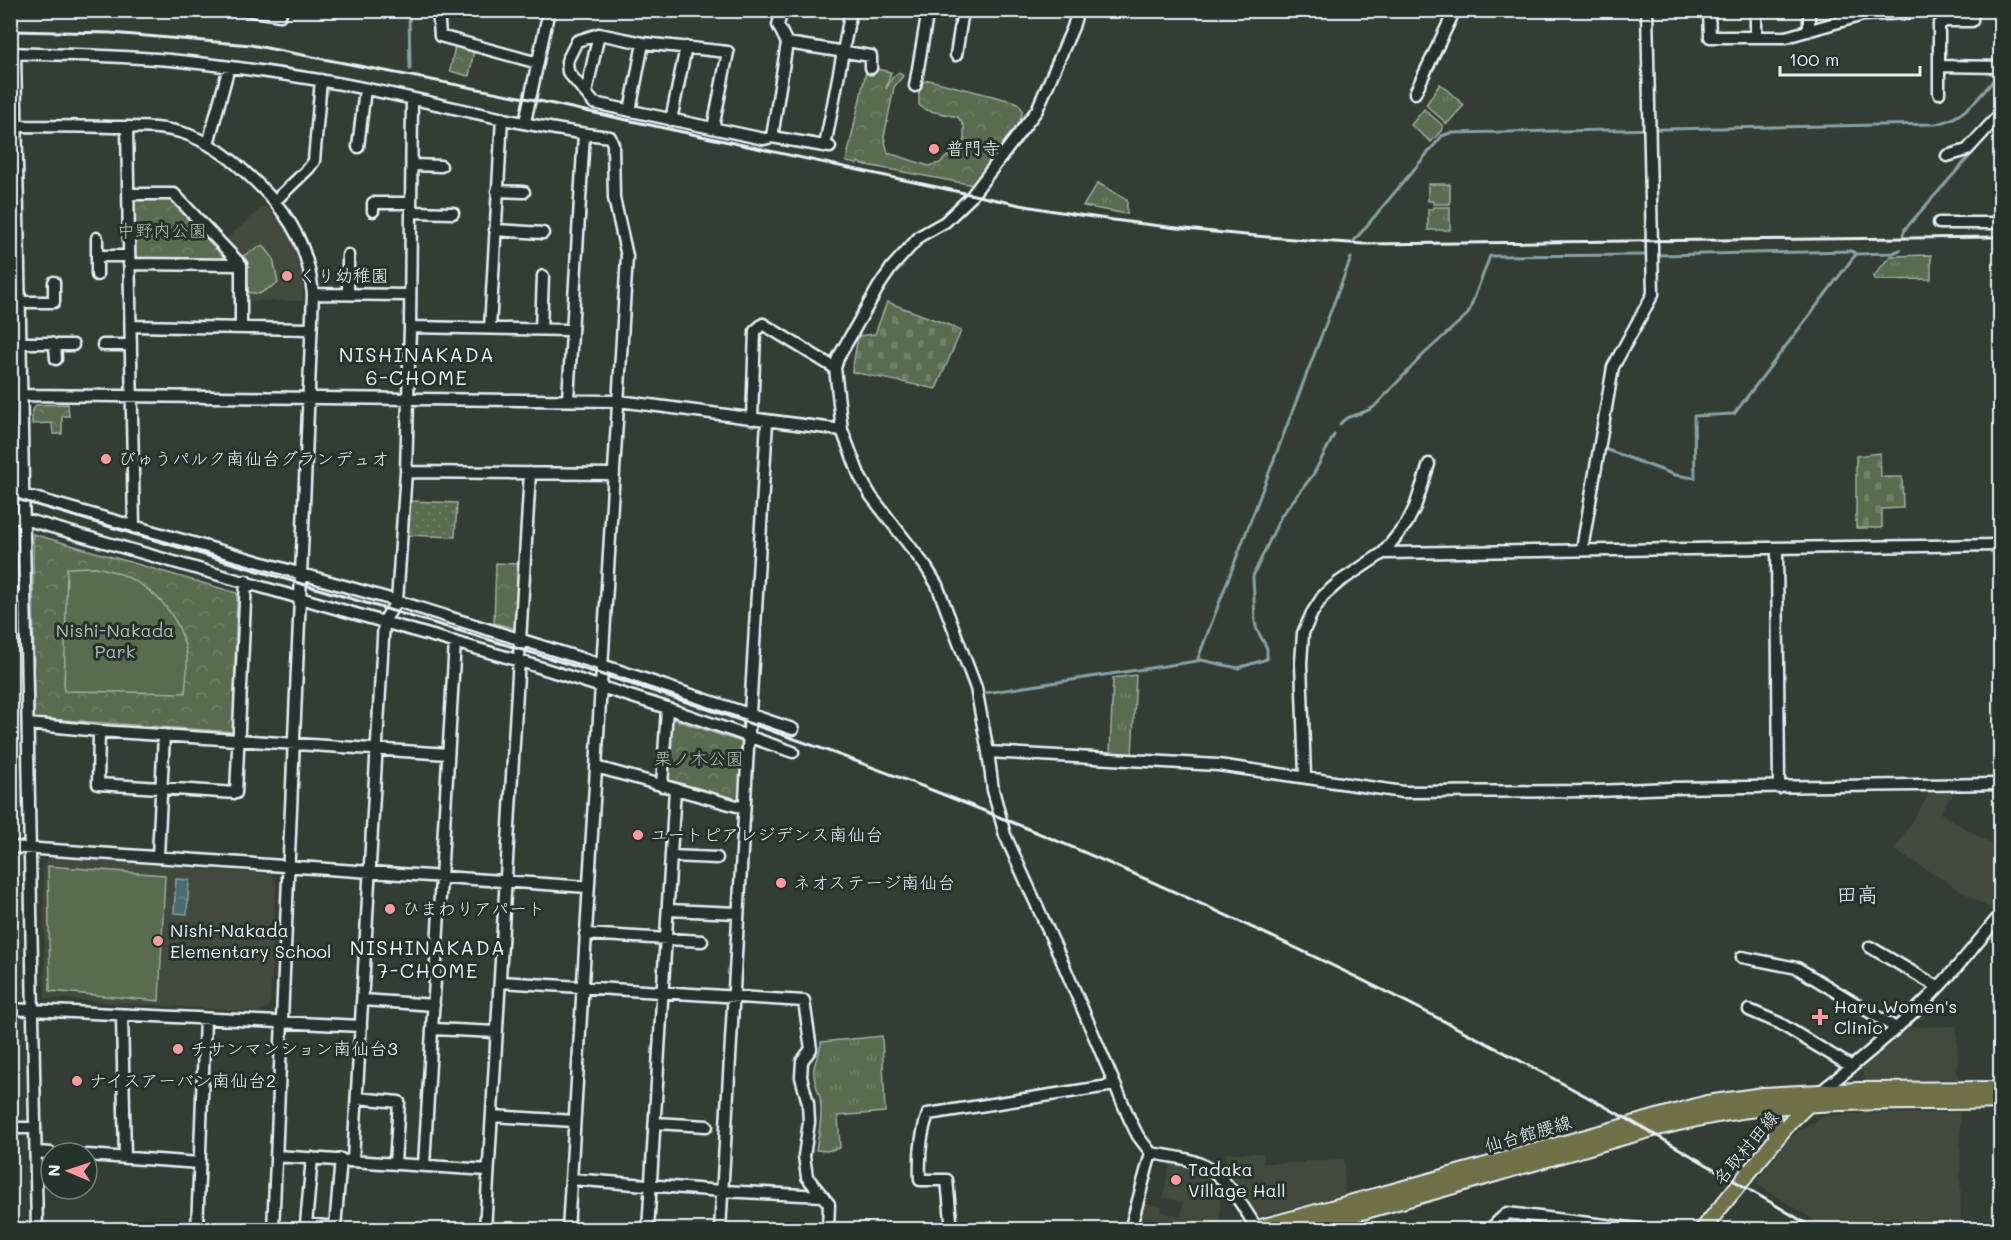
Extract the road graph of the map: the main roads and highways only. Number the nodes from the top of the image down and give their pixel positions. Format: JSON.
{"nodes":[{"id":1,"x":2001,"y":1089,"type":"edge"},
{"id":2,"x":1820,"y":1092,"type":"junction"},
{"id":3,"x":2001,"y":1101,"type":"edge"},
{"id":4,"x":1808,"y":1105,"type":"junction"},
{"id":5,"x":1770,"y":1107,"type":"junction"},
{"id":6,"x":1776,"y":1139,"type":"junction"},
{"id":7,"x":1255,"y":1229,"type":"edge"},
{"id":8,"x":1296,"y":1230,"type":"edge"},
{"id":9,"x":1702,"y":1230,"type":"edge"}],
"edges":[{"from":1,"to":2,"type":"main road","name":"仙台館腰線"},
{"from":2,"to":4,"type":"main road","name":"名取村田線"},
{"from":2,"to":7,"type":"main road","name":"仙台館腰線"},
{"from":3,"to":4,"type":"main road","name":"仙台館腰線"},
{"from":4,"to":5,"type":"main road","name":"仙台館腰線"},
{"from":4,"to":6,"type":"main road","name":"名取村田線"},
{"from":5,"to":6,"type":"main road"},
{"from":5,"to":8,"type":"main road","name":"仙台館腰線"},
{"from":6,"to":9,"type":"main road","name":"名取村田線"}]}
